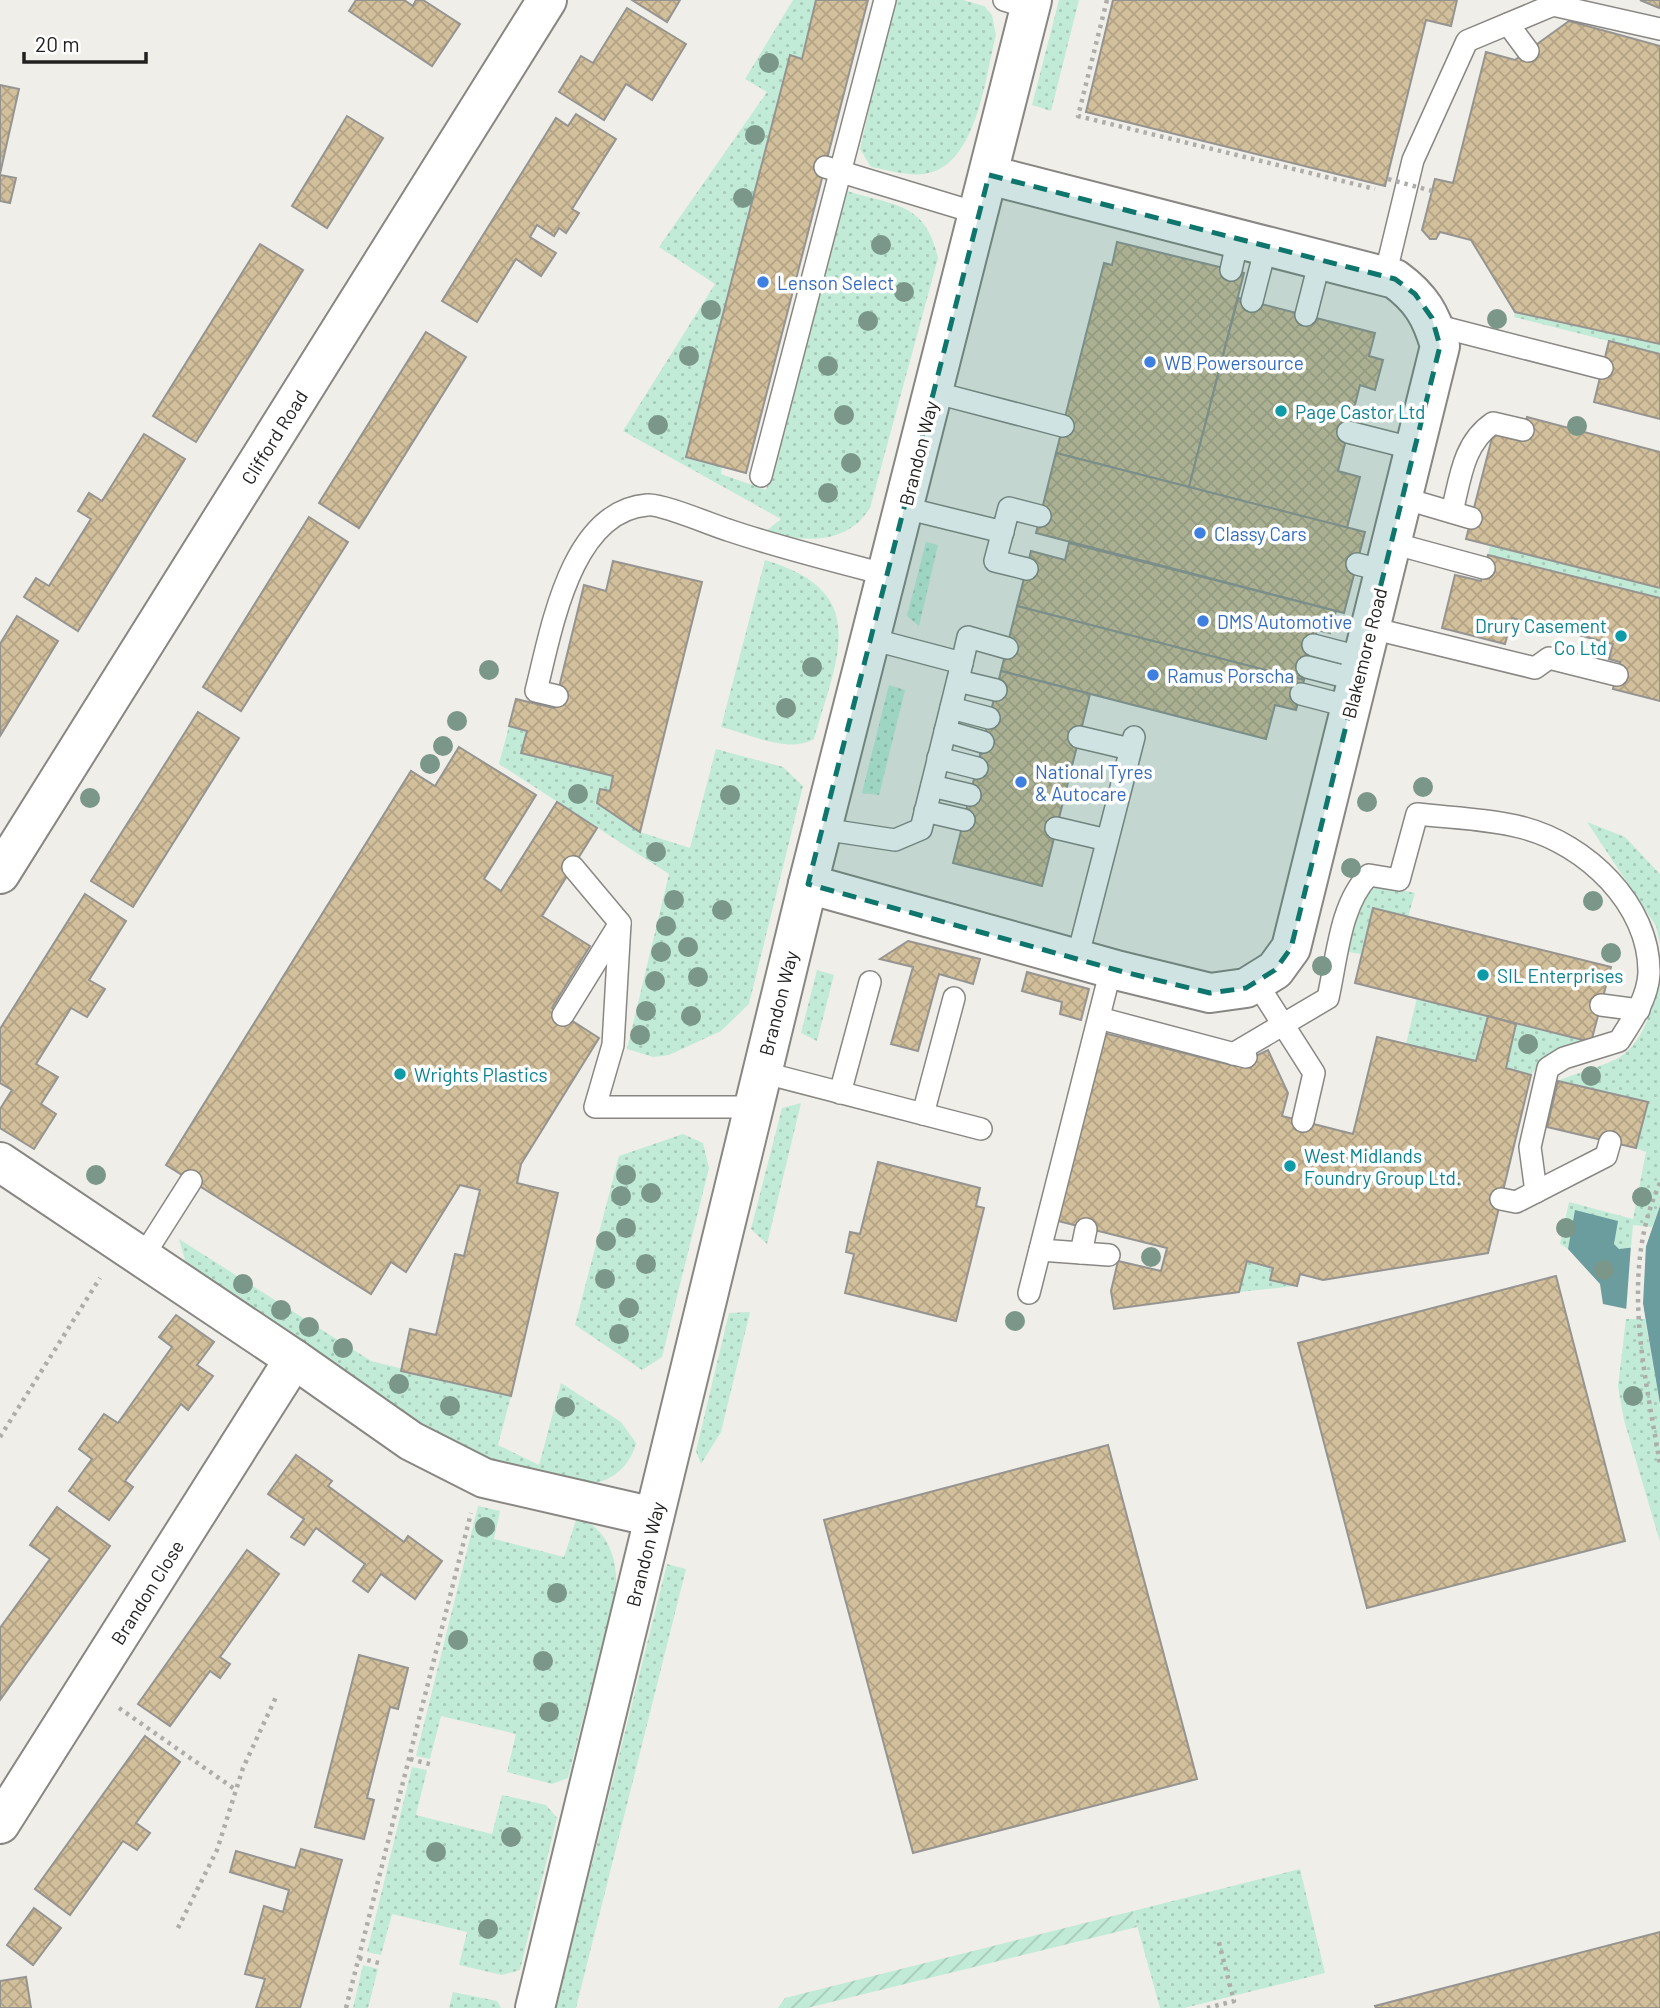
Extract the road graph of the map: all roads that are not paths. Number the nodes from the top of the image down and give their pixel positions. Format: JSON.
{"nodes":[{"id":1,"x":547,"y":0,"type":"edge"},
{"id":2,"x":885,"y":0,"type":"edge"},
{"id":3,"x":1022,"y":3,"type":"edge"},
{"id":4,"x":1508,"y":24,"type":"junction"},
{"id":5,"x":1660,"y":29,"type":"edge"},
{"id":6,"x":1528,"y":51,"type":"dead end"},
{"id":7,"x":832,"y":169,"type":"junction"},
{"id":8,"x":989,"y":175,"type":"junction"},
{"id":9,"x":979,"y":214,"type":"junction"},
{"id":10,"x":1245,"y":252,"type":"junction"},
{"id":11,"x":1320,"y":260,"type":"junction"},
{"id":12,"x":1385,"y":276,"type":"junction"},
{"id":13,"x":1252,"y":302,"type":"dead end"},
{"id":14,"x":1306,"y":315,"type":"dead end"},
{"id":15,"x":1434,"y":325,"type":"junction"},
{"id":16,"x":1602,"y":368,"type":"dead end"},
{"id":17,"x":933,"y":392,"type":"junction"},
{"id":18,"x":1063,"y":426,"type":"dead end"},
{"id":19,"x":1523,"y":430,"type":"dead end"},
{"id":20,"x":1348,"y":432,"type":"dead end"},
{"id":21,"x":1415,"y":450,"type":"junction"},
{"id":22,"x":761,"y":476,"type":"dead end"},
{"id":23,"x":1403,"y":498,"type":"junction"},
{"id":24,"x":905,"y":508,"type":"junction"},
{"id":25,"x":1040,"y":516,"type":"dead end"},
{"id":26,"x":1003,"y":532,"type":"junction"},
{"id":27,"x":1378,"y":559,"type":"junction"},
{"id":28,"x":1484,"y":568,"type":"dead end"},
{"id":29,"x":1027,"y":569,"type":"dead end"},
{"id":30,"x":888,"y":575,"type":"junction"},
{"id":31,"x":871,"y":639,"type":"junction"},
{"id":32,"x":1313,"y":645,"type":"dead end"},
{"id":33,"x":1007,"y":648,"type":"dead end"},
{"id":34,"x":1307,"y":667,"type":"dead end"},
{"id":35,"x":1361,"y":668,"type":"junction"},
{"id":36,"x":960,"y":672,"type":"junction"},
{"id":37,"x":1617,"y":675,"type":"dead end"},
{"id":38,"x":996,"y":690,"type":"dead end"},
{"id":39,"x":1301,"y":694,"type":"dead end"},
{"id":40,"x":557,"y":696,"type":"dead end"},
{"id":41,"x":951,"y":708,"type":"junction"},
{"id":42,"x":989,"y":718,"type":"dead end"},
{"id":43,"x":945,"y":731,"type":"junction"},
{"id":44,"x":1079,"y":737,"type":"dead end"},
{"id":45,"x":983,"y":741,"type":"dead end"},
{"id":46,"x":938,"y":758,"type":"junction"},
{"id":47,"x":976,"y":768,"type":"dead end"},
{"id":48,"x":932,"y":786,"type":"junction"},
{"id":49,"x":970,"y":795,"type":"dead end"},
{"id":50,"x":925,"y":811,"type":"junction"},
{"id":51,"x":964,"y":820,"type":"dead end"},
{"id":52,"x":1056,"y":828,"type":"dead end"},
{"id":53,"x":822,"y":829,"type":"junction"},
{"id":54,"x":1108,"y":840,"type":"junction"},
{"id":55,"x":573,"y":867,"type":"dead end"},
{"id":56,"x":0,"y":874,"type":"edge"},
{"id":57,"x":808,"y":884,"type":"junction"},
{"id":58,"x":620,"y":923,"type":"junction"},
{"id":59,"x":1094,"y":964,"type":"junction"},
{"id":60,"x":870,"y":982,"type":"dead end"},
{"id":61,"x":1256,"y":982,"type":"junction"},
{"id":62,"x":954,"y":998,"type":"dead end"},
{"id":63,"x":1601,"y":1005,"type":"dead end"},
{"id":64,"x":1639,"y":1010,"type":"junction"},
{"id":65,"x":563,"y":1015,"type":"dead end"},
{"id":66,"x":1099,"y":1018,"type":"junction"},
{"id":67,"x":1282,"y":1024,"type":"junction"},
{"id":68,"x":757,"y":1090,"type":"junction"},
{"id":69,"x":840,"y":1093,"type":"junction"},
{"id":70,"x":923,"y":1114,"type":"junction"},
{"id":71,"x":1303,"y":1121,"type":"dead end"},
{"id":72,"x":981,"y":1129,"type":"dead end"},
{"id":73,"x":1610,"y":1142,"type":"dead end"},
{"id":74,"x":0,"y":1162,"type":"edge"},
{"id":75,"x":191,"y":1181,"type":"dead end"},
{"id":76,"x":1536,"y":1192,"type":"junction"},
{"id":77,"x":1501,"y":1199,"type":"dead end"},
{"id":78,"x":1086,"y":1228,"type":"dead end"},
{"id":79,"x":1040,"y":1250,"type":"junction"},
{"id":80,"x":1081,"y":1253,"type":"junction"},
{"id":81,"x":1108,"y":1255,"type":"dead end"},
{"id":82,"x":124,"y":1263,"type":"junction"},
{"id":83,"x":1029,"y":1293,"type":"dead end"},
{"id":84,"x":294,"y":1359,"type":"junction"},
{"id":85,"x":654,"y":1517,"type":"junction"},
{"id":86,"x":0,"y":1824,"type":"edge"},
{"id":87,"x":535,"y":2008,"type":"edge"}],
"edges":[{"from":1,"to":56,"type":"street","name":"Clifford Road"},
{"from":2,"to":7,"type":"lane"},
{"from":3,"to":8,"type":"street","name":"Brandon Way"},
{"from":4,"to":5,"type":"lane"},
{"from":4,"to":6,"type":"lane"},
{"from":4,"to":12,"type":"lane"},
{"from":7,"to":9,"type":"lane"},
{"from":7,"to":22,"type":"lane"},
{"from":8,"to":9,"type":"street","name":"Brandon Way"},
{"from":8,"to":10,"type":"street","name":"Blakemore Road"},
{"from":9,"to":17,"type":"street","name":"Brandon Way"},
{"from":10,"to":11,"type":"street","name":"Blakemore Road"},
{"from":10,"to":13,"type":"lane"},
{"from":11,"to":12,"type":"street","name":"Blakemore Road"},
{"from":11,"to":14,"type":"lane"},
{"from":12,"to":15,"type":"street","name":"Blakemore Road"},
{"from":15,"to":16,"type":"lane"},
{"from":15,"to":21,"type":"street","name":"Blakemore Road"},
{"from":17,"to":18,"type":"lane"},
{"from":17,"to":24,"type":"street","name":"Brandon Way"},
{"from":19,"to":23,"type":"lane"},
{"from":20,"to":21,"type":"lane"},
{"from":21,"to":23,"type":"street","name":"Blakemore Road"},
{"from":23,"to":27,"type":"street","name":"Blakemore Road"},
{"from":24,"to":26,"type":"lane"},
{"from":24,"to":30,"type":"street","name":"Brandon Way"},
{"from":25,"to":26,"type":"lane"},
{"from":26,"to":29,"type":"lane"},
{"from":27,"to":28,"type":"lane"},
{"from":27,"to":35,"type":"street","name":"Blakemore Road"},
{"from":30,"to":31,"type":"street","name":"Brandon Way"},
{"from":30,"to":40,"type":"lane"},
{"from":31,"to":36,"type":"lane"},
{"from":31,"to":53,"type":"street","name":"Brandon Way"},
{"from":32,"to":35,"type":"lane"},
{"from":33,"to":36,"type":"lane"},
{"from":34,"to":35,"type":"lane"},
{"from":35,"to":37,"type":"lane"},
{"from":35,"to":39,"type":"lane"},
{"from":35,"to":61,"type":"street","name":"Blakemore Road"},
{"from":36,"to":38,"type":"lane"},
{"from":36,"to":41,"type":"lane"},
{"from":41,"to":42,"type":"lane"},
{"from":41,"to":43,"type":"lane"},
{"from":43,"to":45,"type":"lane"},
{"from":43,"to":46,"type":"lane"},
{"from":44,"to":54,"type":"lane"},
{"from":46,"to":47,"type":"lane"},
{"from":46,"to":48,"type":"lane"},
{"from":48,"to":49,"type":"lane"},
{"from":48,"to":50,"type":"lane"},
{"from":50,"to":51,"type":"lane"},
{"from":50,"to":53,"type":"lane"},
{"from":52,"to":54,"type":"lane"},
{"from":53,"to":57,"type":"street","name":"Brandon Way"},
{"from":54,"to":59,"type":"lane"},
{"from":55,"to":58,"type":"lane"},
{"from":57,"to":59,"type":"street","name":"Blakemore Road"},
{"from":57,"to":68,"type":"street","name":"Brandon Way"},
{"from":58,"to":65,"type":"lane"},
{"from":58,"to":68,"type":"lane"},
{"from":59,"to":61,"type":"street","name":"Blakemore Road"},
{"from":59,"to":66,"type":"lane"},
{"from":60,"to":69,"type":"lane"},
{"from":61,"to":67,"type":"lane"},
{"from":62,"to":70,"type":"lane"},
{"from":63,"to":64,"type":"lane"},
{"from":64,"to":67,"type":"lane"},
{"from":64,"to":76,"type":"lane"},
{"from":66,"to":67,"type":"lane"},
{"from":66,"to":79,"type":"lane"},
{"from":67,"to":71,"type":"lane"},
{"from":68,"to":69,"type":"lane"},
{"from":68,"to":85,"type":"street","name":"Brandon Way"},
{"from":69,"to":70,"type":"lane"},
{"from":70,"to":72,"type":"lane"},
{"from":73,"to":76,"type":"lane"},
{"from":74,"to":82,"type":"street"},
{"from":75,"to":82,"type":"lane"},
{"from":76,"to":77,"type":"lane"},
{"from":78,"to":80,"type":"lane"},
{"from":79,"to":80,"type":"lane"},
{"from":79,"to":83,"type":"lane"},
{"from":80,"to":81,"type":"lane"},
{"from":82,"to":84,"type":"street"},
{"from":84,"to":85,"type":"street"},
{"from":84,"to":86,"type":"street","name":"Brandon Close"},
{"from":85,"to":87,"type":"street","name":"Brandon Way"}]}
